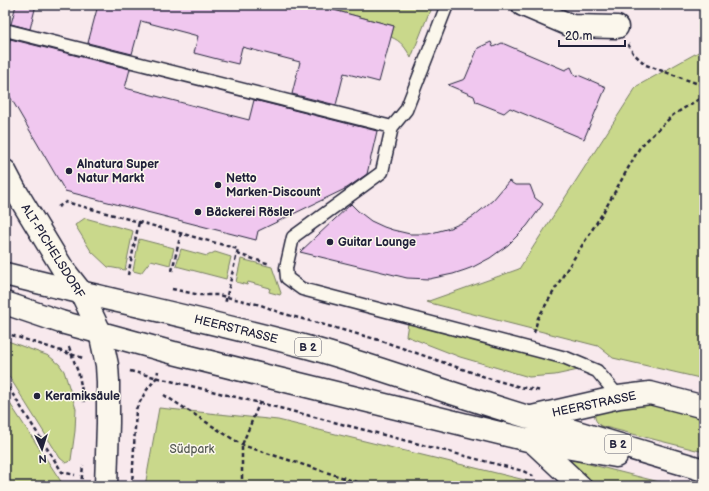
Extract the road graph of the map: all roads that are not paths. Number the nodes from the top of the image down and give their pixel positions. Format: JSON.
{"nodes":[{"id":1,"x":447,"y":5,"type":"edge"},
{"id":2,"x":523,"y":5,"type":"edge"},
{"id":3,"x":617,"y":27,"type":"road end"},
{"id":4,"x":5,"y":30,"type":"edge"},
{"id":5,"x":392,"y":127,"type":"junction"},
{"id":6,"x":5,"y":171,"type":"edge"},
{"id":7,"x":5,"y":274,"type":"edge"},
{"id":8,"x":81,"y":292,"type":"junction"},
{"id":9,"x":5,"y":303,"type":"edge"},
{"id":10,"x":100,"y":332,"type":"junction"},
{"id":11,"x":619,"y":397,"type":"junction"},
{"id":12,"x":704,"y":407,"type":"edge"},
{"id":13,"x":532,"y":417,"type":"junction"},
{"id":14,"x":532,"y":441,"type":"junction"},
{"id":15,"x":704,"y":471,"type":"edge"},
{"id":16,"x":106,"y":486,"type":"edge"},
{"id":17,"x":580,"y":486,"type":"edge"}],
"edges":[{"from":1,"to":5,"type":"lane"},
{"from":2,"to":3,"type":"main road"},
{"from":4,"to":5,"type":"lane"},
{"from":5,"to":11,"type":"lane"},
{"from":6,"to":8,"type":"main road","name":"ALT-PICHELSDORF"},
{"from":7,"to":8,"type":"main road","name":"HEERSTRASSE","number":"B 2"},
{"from":8,"to":10,"type":"main road","name":"ALT-PICHELSDORF"},
{"from":8,"to":13,"type":"main road","name":"HEERSTRASSE","number":"B 2"},
{"from":9,"to":10,"type":"main road","name":"HEERSTRASSE","number":"B 2"},
{"from":10,"to":14,"type":"main road","name":"HEERSTRASSE","number":"B 2"},
{"from":10,"to":16,"type":"main road","name":"ALT-PICHELSDORF"},
{"from":11,"to":12,"type":"main road","name":"HEERSTRASSE"},
{"from":11,"to":13,"type":"main road","name":"HEERSTRASSE"},
{"from":13,"to":15,"type":"main road","name":"HEERSTRASSE","number":"B 2"},
{"from":14,"to":15,"type":"main road","name":"HEERSTRASSE","number":"B 2"},
{"from":14,"to":17,"type":"main road","name":"HEERSTRASSE"}]}
